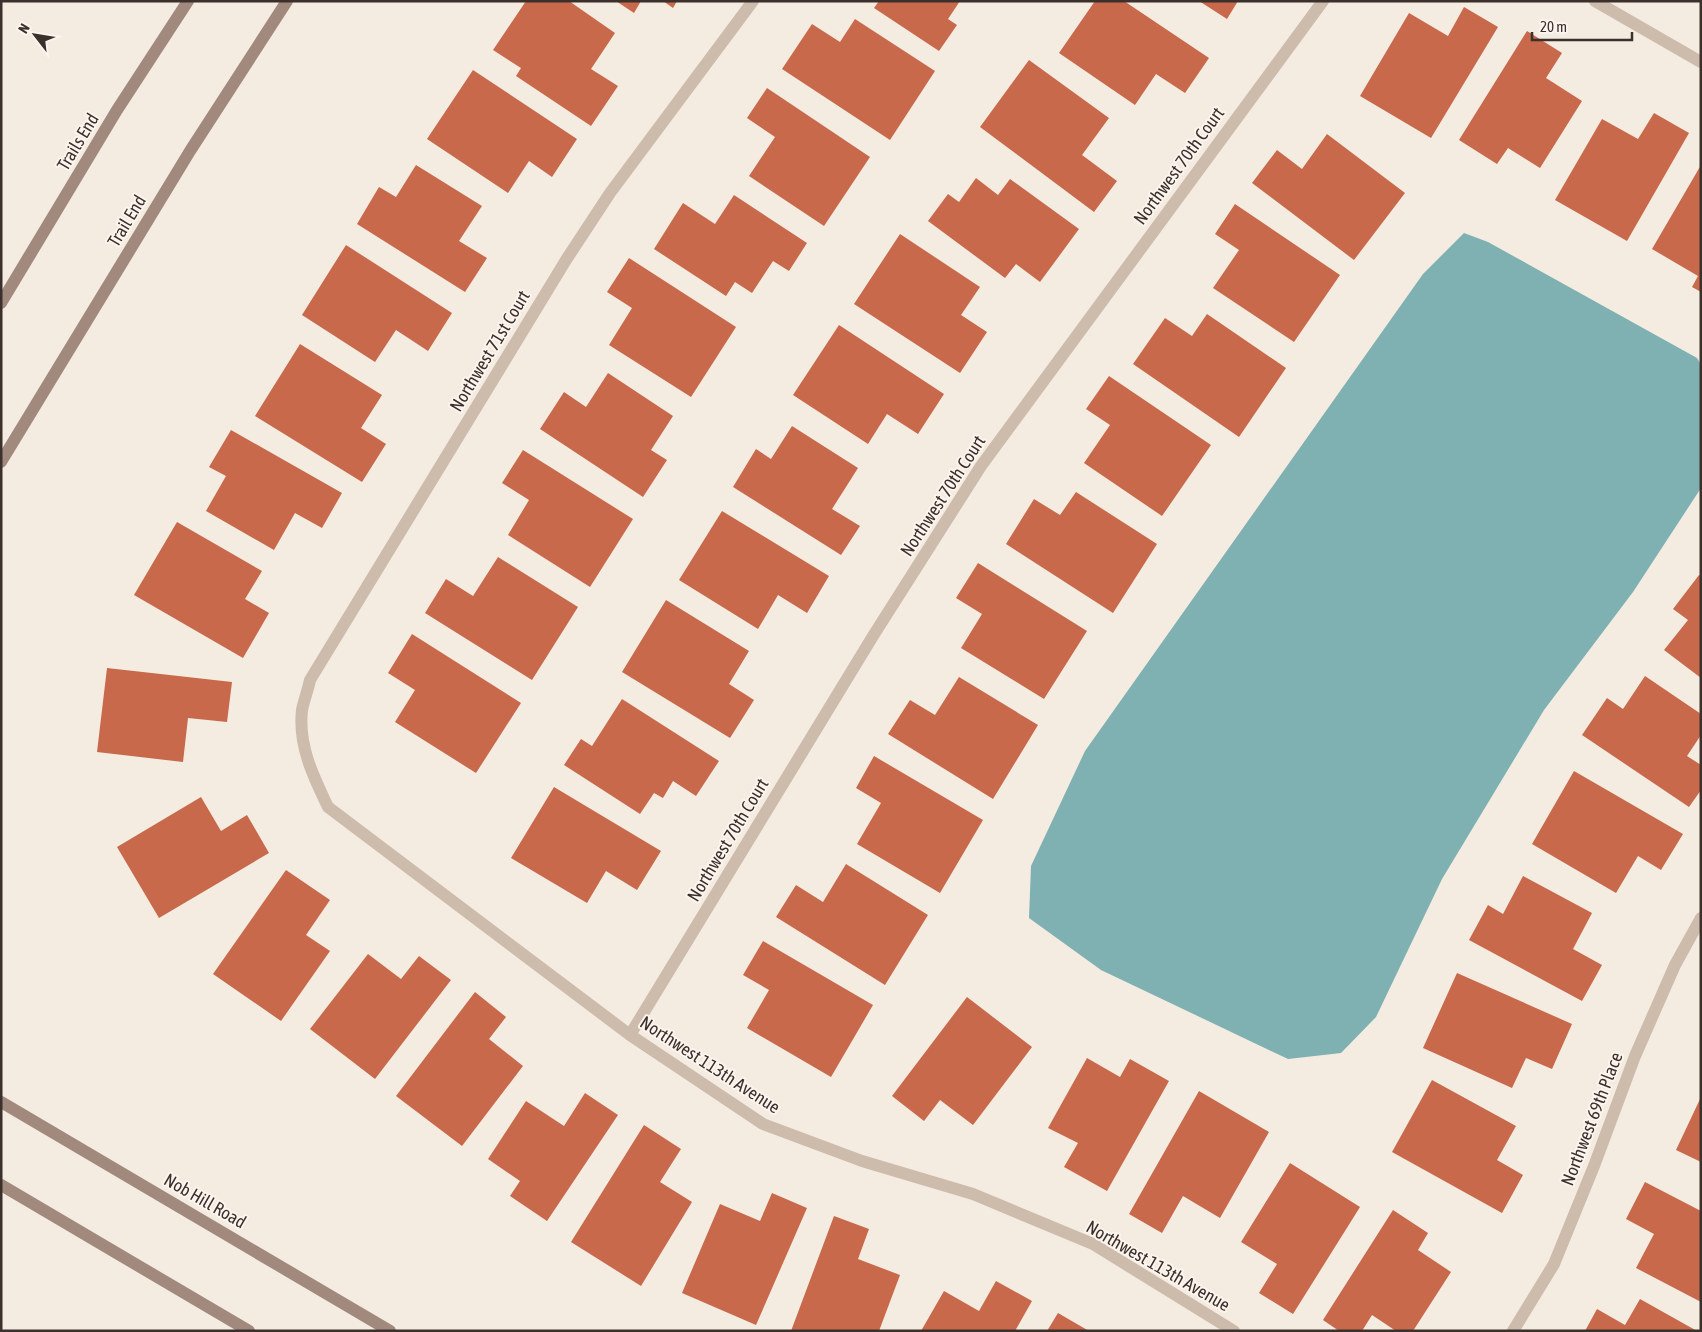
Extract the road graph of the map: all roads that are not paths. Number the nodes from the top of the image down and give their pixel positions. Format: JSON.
{"nodes":[{"id":1,"x":188,"y":1,"type":"edge"},
{"id":2,"x":287,"y":1,"type":"edge"},
{"id":3,"x":753,"y":1,"type":"edge"},
{"id":4,"x":1323,"y":1,"type":"edge"},
{"id":5,"x":1595,"y":1,"type":"edge"},
{"id":6,"x":1701,"y":62,"type":"edge"},
{"id":7,"x":1,"y":303,"type":"edge"},
{"id":8,"x":1,"y":462,"type":"edge"},
{"id":9,"x":302,"y":741,"type":"joint"},
{"id":10,"x":1701,"y":918,"type":"edge"},
{"id":11,"x":630,"y":1035,"type":"junction"},
{"id":12,"x":1,"y":1102,"type":"edge"},
{"id":13,"x":1,"y":1185,"type":"edge"},
{"id":14,"x":249,"y":1331,"type":"edge"},
{"id":15,"x":390,"y":1331,"type":"edge"},
{"id":16,"x":1234,"y":1331,"type":"edge"},
{"id":17,"x":1513,"y":1331,"type":"edge"}],
"edges":[{"from":1,"to":7,"type":"street","name":"Trails End"},
{"from":2,"to":8,"type":"street","name":"Trail End"},
{"from":3,"to":9,"type":"street","name":"Northwest 71st Court"},
{"from":4,"to":11,"type":"street","name":"Northwest 70th Court"},
{"from":5,"to":6,"type":"street"},
{"from":9,"to":11,"type":"street","name":"Northwest 113th Avenue"},
{"from":10,"to":17,"type":"street","name":"Northwest 69th Place"},
{"from":11,"to":16,"type":"street","name":"Northwest 113th Avenue"},
{"from":12,"to":15,"type":"street","name":"Nob Hill Road"},
{"from":13,"to":14,"type":"street"}]}
